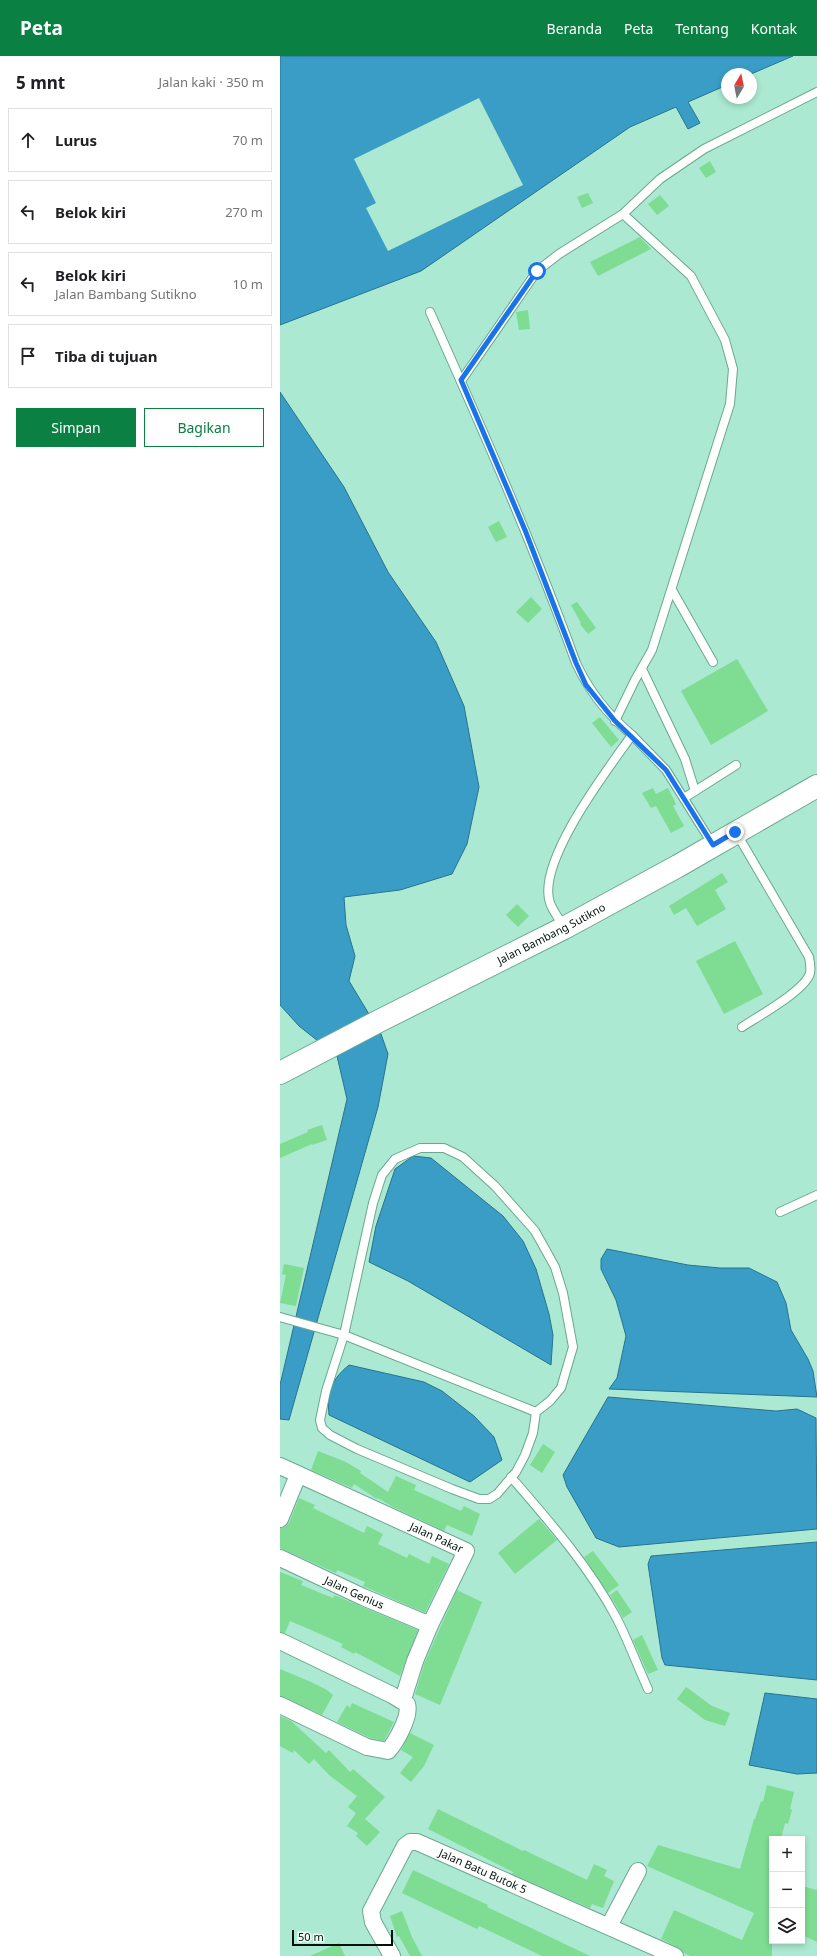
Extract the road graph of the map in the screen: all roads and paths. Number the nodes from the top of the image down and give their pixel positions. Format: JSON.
{"nodes":[{"id":1,"x":817,"y":92,"type":"edge"},
{"id":2,"x":623,"y":214,"type":"junction"},
{"id":3,"x":430,"y":312,"type":"dead end"},
{"id":4,"x":461,"y":380,"type":"junction"},
{"id":5,"x":672,"y":590,"type":"junction"},
{"id":6,"x":713,"y":662,"type":"dead end"},
{"id":7,"x":642,"y":669,"type":"junction"},
{"id":8,"x":615,"y":721,"type":"junction"},
{"id":9,"x":632,"y":736,"type":"junction"},
{"id":10,"x":736,"y":765,"type":"dead end"},
{"id":11,"x":817,"y":786,"type":"edge"},
{"id":12,"x":695,"y":791,"type":"junction"},
{"id":13,"x":684,"y":798,"type":"junction"},
{"id":14,"x":735,"y":832,"type":"junction"},
{"id":15,"x":713,"y":845,"type":"junction"},
{"id":16,"x":564,"y":928,"type":"junction"},
{"id":17,"x":742,"y":1028,"type":"dead end"},
{"id":18,"x":280,"y":1073,"type":"edge"},
{"id":19,"x":817,"y":1195,"type":"edge"},
{"id":20,"x":780,"y":1212,"type":"dead end"},
{"id":21,"x":280,"y":1317,"type":"edge"},
{"id":22,"x":344,"y":1335,"type":"junction"},
{"id":23,"x":536,"y":1412,"type":"junction"},
{"id":24,"x":280,"y":1466,"type":"edge"},
{"id":25,"x":298,"y":1475,"type":"junction"},
{"id":26,"x":512,"y":1477,"type":"junction"},
{"id":27,"x":280,"y":1519,"type":"edge"},
{"id":28,"x":280,"y":1558,"type":"edge"},
{"id":29,"x":430,"y":1624,"type":"junction"},
{"id":30,"x":280,"y":1641,"type":"edge"},
{"id":31,"x":648,"y":1689,"type":"dead end"},
{"id":32,"x":401,"y":1700,"type":"junction"},
{"id":33,"x":280,"y":1704,"type":"edge"},
{"id":34,"x":638,"y":1871,"type":"dead end"},
{"id":35,"x":608,"y":1926,"type":"junction"},
{"id":36,"x":643,"y":1950,"type":"edge"},
{"id":37,"x":392,"y":1956,"type":"edge"},
{"id":38,"x":675,"y":1956,"type":"edge"}],
"edges":[{"from":1,"to":2,"type":"lane"},
{"from":2,"to":4,"type":"lane"},
{"from":2,"to":5,"type":"lane"},
{"from":3,"to":4,"type":"lane"},
{"from":4,"to":8,"type":"lane"},
{"from":5,"to":6,"type":"lane"},
{"from":5,"to":7,"type":"lane"},
{"from":7,"to":8,"type":"lane"},
{"from":7,"to":12,"type":"lane"},
{"from":8,"to":9,"type":"lane"},
{"from":9,"to":13,"type":"lane"},
{"from":9,"to":16,"type":"lane"},
{"from":10,"to":12,"type":"lane"},
{"from":11,"to":14,"type":"street","name":"Jalan Bambang Sutikno"},
{"from":12,"to":13,"type":"lane"},
{"from":13,"to":15,"type":"lane"},
{"from":14,"to":15,"type":"street","name":"Jalan Bambang Sutikno"},
{"from":14,"to":17,"type":"lane"},
{"from":15,"to":16,"type":"street","name":"Jalan Bambang Sutikno"},
{"from":16,"to":18,"type":"street","name":"Jalan Bambang Sutikno"},
{"from":19,"to":20,"type":"lane"},
{"from":21,"to":22,"type":"lane"},
{"from":22,"to":23,"type":"lane"},
{"from":22,"to":23,"type":"lane"},
{"from":22,"to":26,"type":"lane"},
{"from":23,"to":26,"type":"lane"},
{"from":24,"to":25,"type":"street","name":"Jalan Pakar"},
{"from":25,"to":27,"type":"street"},
{"from":25,"to":29,"type":"street","name":"Jalan Pakar"},
{"from":26,"to":31,"type":"lane"},
{"from":28,"to":29,"type":"street","name":"Jalan Genius"},
{"from":29,"to":32,"type":"street","name":"Jalan Pakar"},
{"from":30,"to":32,"type":"street"},
{"from":32,"to":33,"type":"street"},
{"from":34,"to":35,"type":"street"},
{"from":35,"to":36,"type":"street","name":"Jalan Batu Butok 5"},
{"from":35,"to":37,"type":"street","name":"Jalan Batu Butok 5"},
{"from":36,"to":38,"type":"street","name":"Jalan Batu Butok 5"}]}
